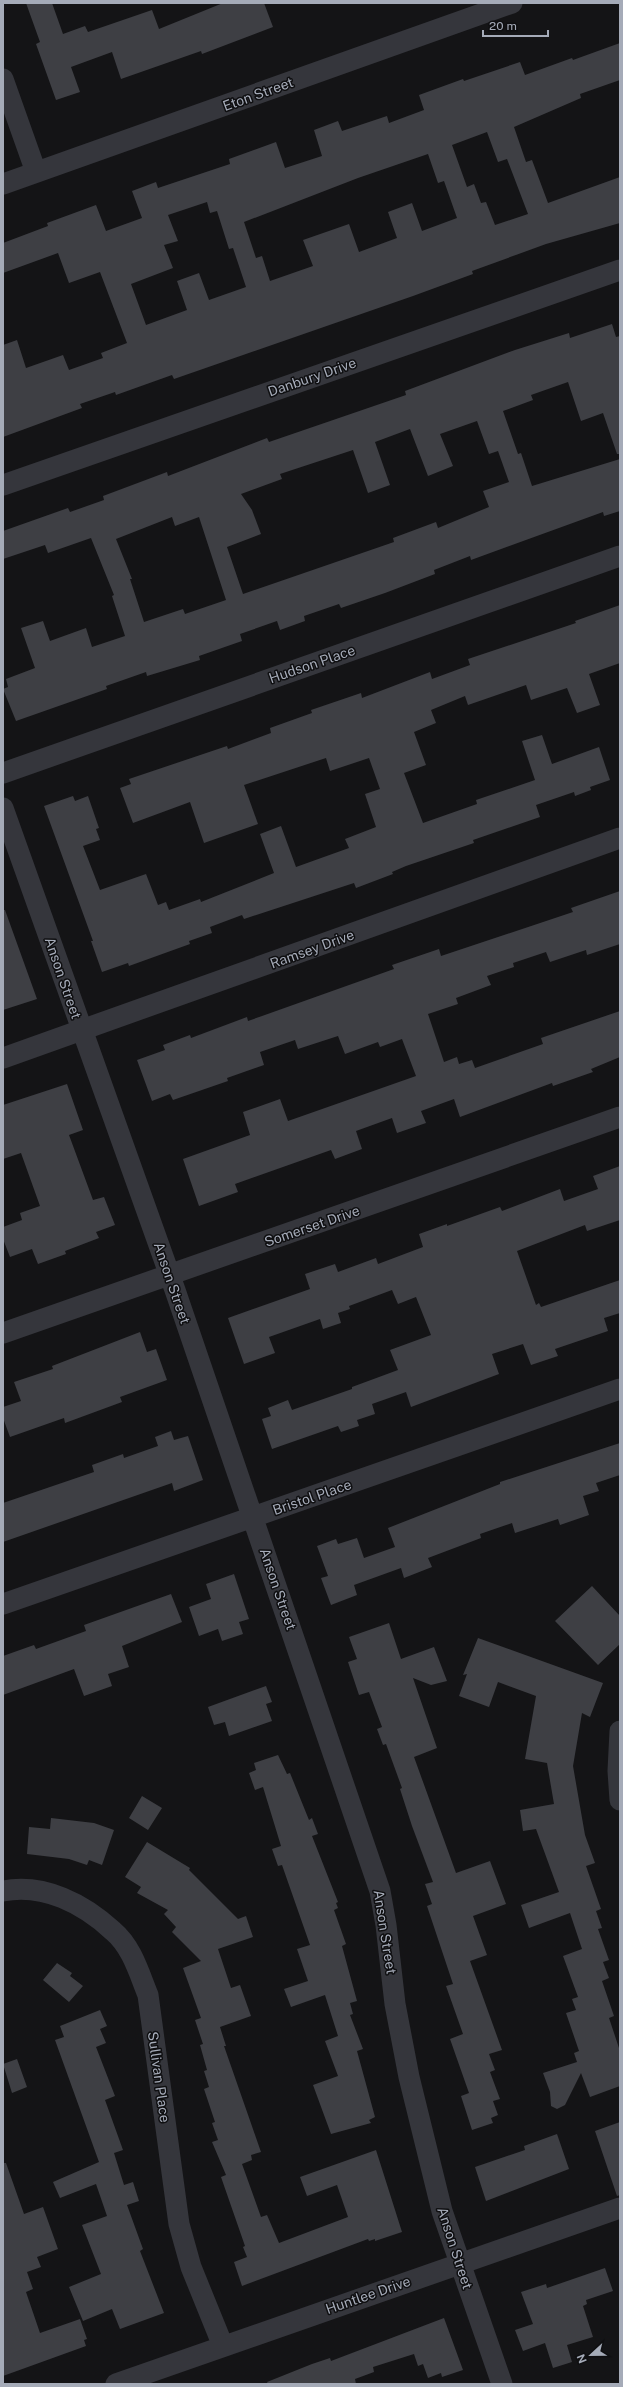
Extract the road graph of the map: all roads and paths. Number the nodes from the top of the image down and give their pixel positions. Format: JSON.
{"nodes":[{"id":1,"x":512,"y":3,"type":"edge"},
{"id":2,"x":3,"y":79,"type":"edge"},
{"id":3,"x":36,"y":172,"type":"junction"},
{"id":4,"x":3,"y":184,"type":"edge"},
{"id":5,"x":620,"y":270,"type":"edge"},
{"id":6,"x":3,"y":485,"type":"edge"},
{"id":7,"x":620,"y":556,"type":"edge"},
{"id":8,"x":3,"y":773,"type":"edge"},
{"id":9,"x":3,"y":808,"type":"edge"},
{"id":10,"x":620,"y":838,"type":"edge"},
{"id":11,"x":82,"y":1031,"type":"junction"},
{"id":12,"x":3,"y":1058,"type":"edge"},
{"id":13,"x":620,"y":1117,"type":"edge"},
{"id":14,"x":170,"y":1276,"type":"junction"},
{"id":15,"x":3,"y":1333,"type":"edge"},
{"id":16,"x":620,"y":1389,"type":"edge"},
{"id":17,"x":254,"y":1518,"type":"junction"},
{"id":18,"x":3,"y":1604,"type":"edge"},
{"id":19,"x":620,"y":1731,"type":"edge"},
{"id":20,"x":620,"y":1800,"type":"edge"},
{"id":21,"x":3,"y":1891,"type":"edge"},
{"id":22,"x":620,"y":2208,"type":"edge"},
{"id":23,"x":460,"y":2263,"type":"junction"},
{"id":24,"x":223,"y":2346,"type":"junction"},
{"id":25,"x":116,"y":2384,"type":"edge"},
{"id":26,"x":502,"y":2384,"type":"edge"}],
"edges":[{"from":1,"to":3,"type":"street","name":"Eton Street"},
{"from":2,"to":3,"type":"street"},
{"from":3,"to":4,"type":"street","name":"Eton Street"},
{"from":5,"to":6,"type":"street","name":"Danbury Drive"},
{"from":7,"to":8,"type":"street","name":"Hudson Place"},
{"from":9,"to":11,"type":"street","name":"Anson Street"},
{"from":10,"to":11,"type":"street","name":"Ramsey Drive"},
{"from":11,"to":12,"type":"street","name":"Ramsey Drive"},
{"from":11,"to":14,"type":"street","name":"Anson Street"},
{"from":13,"to":14,"type":"street","name":"Somerset Drive"},
{"from":14,"to":15,"type":"street","name":"Somerset Drive"},
{"from":14,"to":17,"type":"street","name":"Anson Street"},
{"from":16,"to":17,"type":"street","name":"Bristol Place"},
{"from":17,"to":18,"type":"street","name":"Bristol Place"},
{"from":17,"to":23,"type":"street","name":"Anson Street"},
{"from":19,"to":20,"type":"street"},
{"from":21,"to":24,"type":"street","name":"Sullivan Place"},
{"from":22,"to":23,"type":"street","name":"Huntlee Drive"},
{"from":23,"to":24,"type":"street","name":"Huntlee Drive"},
{"from":23,"to":26,"type":"street","name":"Anson Street"},
{"from":24,"to":25,"type":"street","name":"Huntlee Drive"}]}
